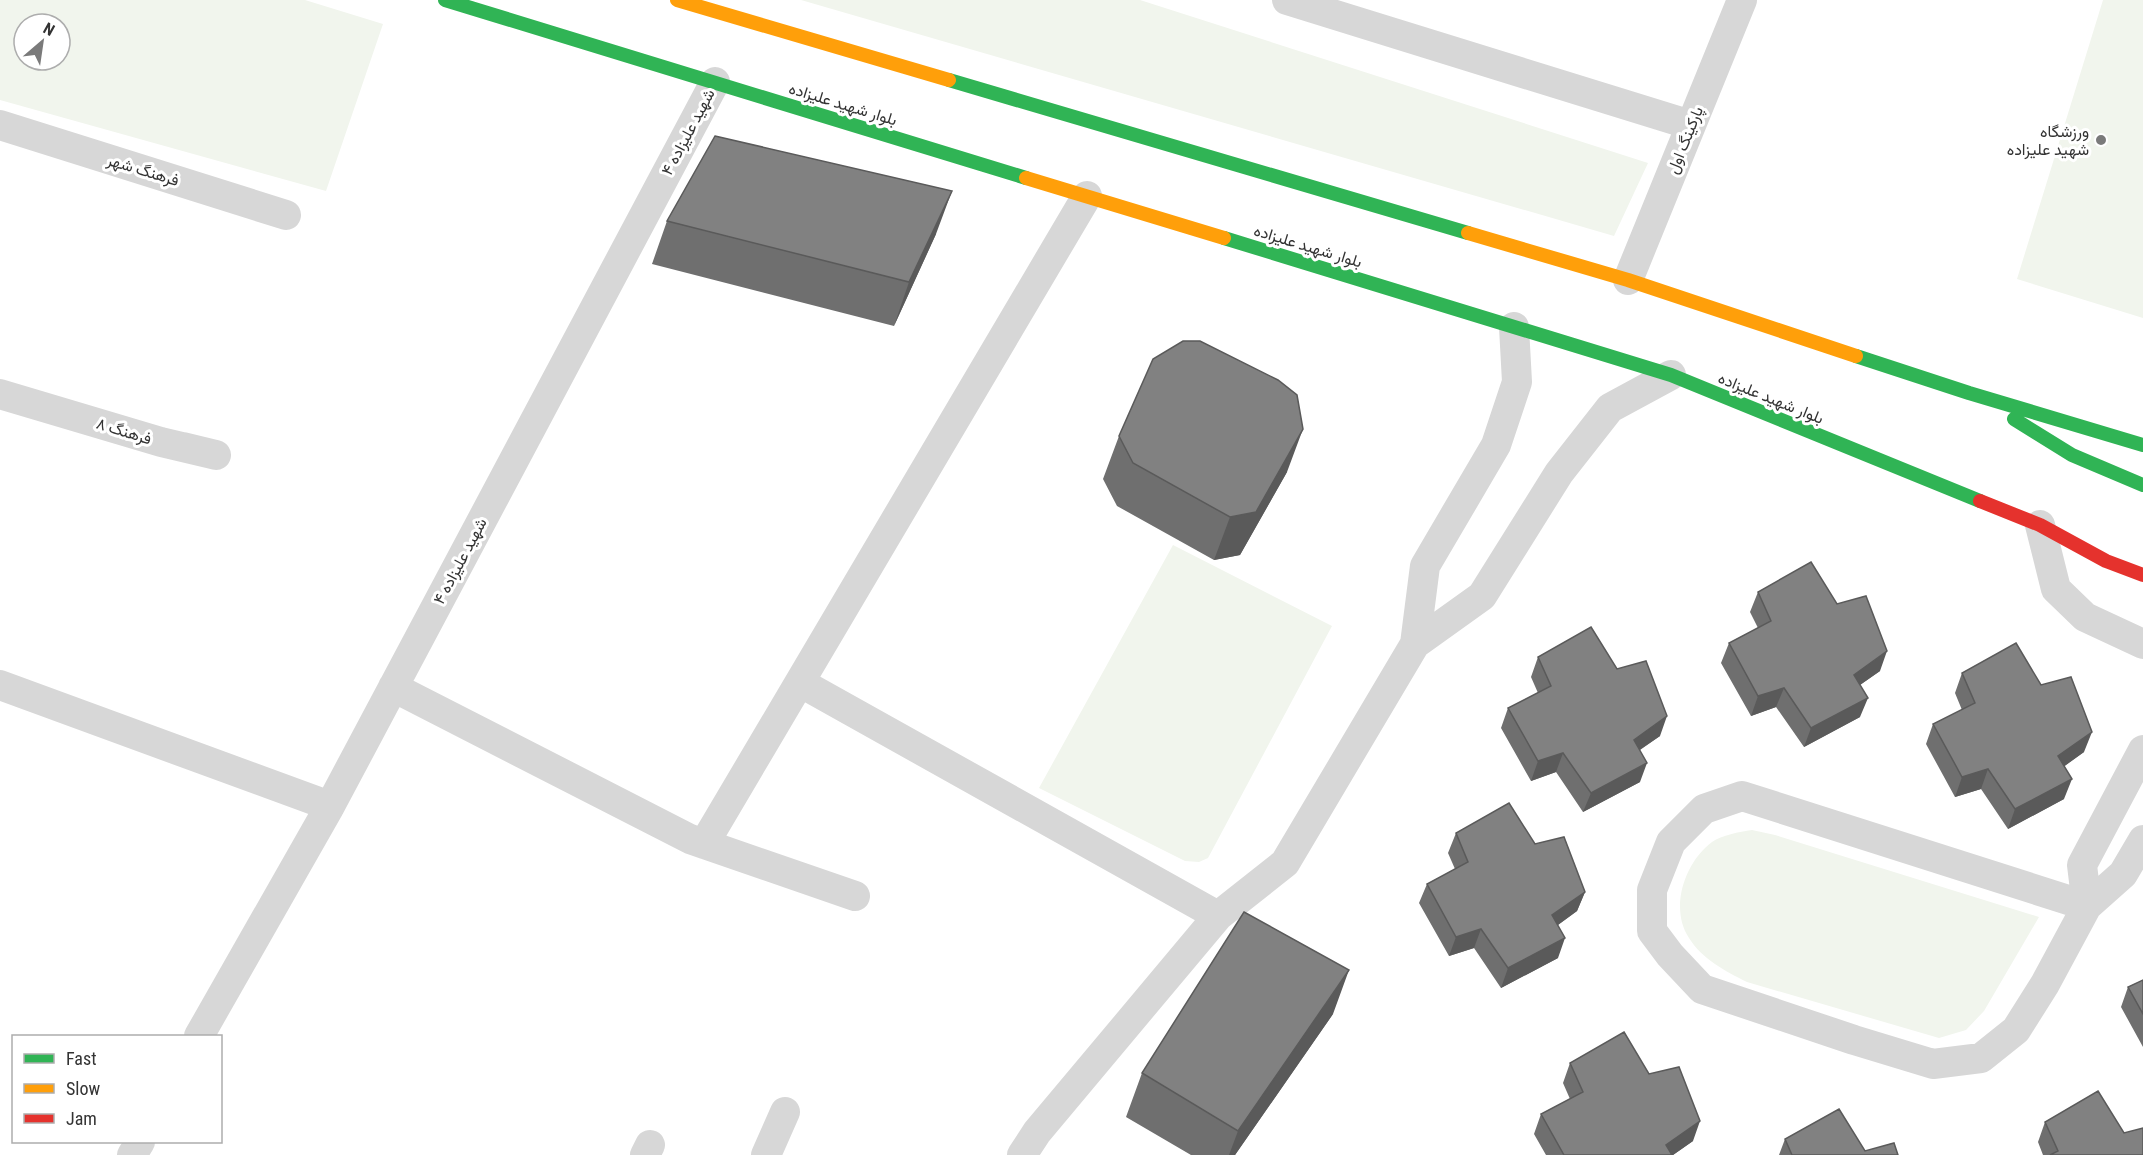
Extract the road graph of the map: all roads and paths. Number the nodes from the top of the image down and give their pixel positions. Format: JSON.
{"nodes":[{"id":1,"x":445,"y":0,"type":"edge"},
{"id":2,"x":677,"y":0,"type":"edge"},
{"id":3,"x":1287,"y":0,"type":"edge"},
{"id":4,"x":1742,"y":0,"type":"edge"},
{"id":5,"x":715,"y":82,"type":"junction"},
{"id":6,"x":0,"y":125,"type":"edge"},
{"id":7,"x":1691,"y":125,"type":"junction"},
{"id":8,"x":1087,"y":196,"type":"junction"},
{"id":9,"x":286,"y":215,"type":"dead end"},
{"id":10,"x":1628,"y":280,"type":"junction"},
{"id":11,"x":1514,"y":327,"type":"junction"},
{"id":12,"x":1671,"y":375,"type":"junction"},
{"id":13,"x":1969,"y":393,"type":"junction"},
{"id":14,"x":0,"y":394,"type":"edge"},
{"id":15,"x":2143,"y":445,"type":"edge"},
{"id":16,"x":201,"y":452,"type":"dead end"},
{"id":17,"x":2143,"y":485,"type":"edge"},
{"id":18,"x":2040,"y":525,"type":"junction"},
{"id":19,"x":2109,"y":545,"type":"dead end"},
{"id":20,"x":2143,"y":575,"type":"edge"},
{"id":21,"x":1415,"y":644,"type":"junction"},
{"id":22,"x":2139,"y":647,"type":"edge"},
{"id":23,"x":801,"y":683,"type":"junction"},
{"id":24,"x":0,"y":685,"type":"edge"},
{"id":25,"x":393,"y":687,"type":"junction"},
{"id":26,"x":2143,"y":750,"type":"edge"},
{"id":27,"x":330,"y":806,"type":"junction"},
{"id":28,"x":2143,"y":840,"type":"edge"},
{"id":29,"x":704,"y":844,"type":"junction"},
{"id":30,"x":855,"y":896,"type":"dead end"},
{"id":31,"x":2087,"y":906,"type":"junction"},
{"id":32,"x":1218,"y":916,"type":"junction"},
{"id":33,"x":201,"y":1035,"type":"edge"},
{"id":34,"x":785,"y":1113,"type":"dead end"},
{"id":35,"x":766,"y":1155,"type":"edge"},
{"id":36,"x":1022,"y":1155,"type":"edge"}],
"edges":[{"from":1,"to":5,"type":"main road","name":"بلوار شهید علیزاده"},
{"from":2,"to":10,"type":"main road"},
{"from":3,"to":7,"type":"street"},
{"from":4,"to":7,"type":"street","name":"پارکینگ اول"},
{"from":5,"to":8,"type":"main road","name":"بلوار شهید علیزاده"},
{"from":5,"to":25,"type":"street","name":"شهید علیزاده ۴"},
{"from":6,"to":9,"type":"street","name":"فرهنگ شهر"},
{"from":7,"to":10,"type":"street","name":"پارکینگ اول"},
{"from":8,"to":11,"type":"main road","name":"بلوار شهید علیزاده"},
{"from":8,"to":23,"type":"street"},
{"from":10,"to":13,"type":"main road"},
{"from":11,"to":12,"type":"main road","name":"بلوار شهید علیزاده"},
{"from":11,"to":21,"type":"street"},
{"from":12,"to":18,"type":"main road","name":"بلوار شهید علیزاده"},
{"from":12,"to":21,"type":"street"},
{"from":13,"to":15,"type":"main road"},
{"from":13,"to":17,"type":"main road"},
{"from":14,"to":16,"type":"street","name":"فرهنگ ۸"},
{"from":18,"to":19,"type":"main road"},
{"from":18,"to":20,"type":"main road","name":"بلوار شهید علیزاده"},
{"from":18,"to":22,"type":"street"},
{"from":21,"to":32,"type":"street"},
{"from":23,"to":29,"type":"street"},
{"from":23,"to":32,"type":"street"},
{"from":24,"to":27,"type":"street"},
{"from":25,"to":27,"type":"street","name":"شهید علیزاده ۴"},
{"from":25,"to":29,"type":"street"},
{"from":26,"to":31,"type":"street"},
{"from":27,"to":33,"type":"street","name":"شهید علیزاده ۴"},
{"from":28,"to":31,"type":"street"},
{"from":29,"to":30,"type":"street"},
{"from":31,"to":31,"type":"street"},
{"from":32,"to":36,"type":"street"},
{"from":34,"to":35,"type":"street"}]}
